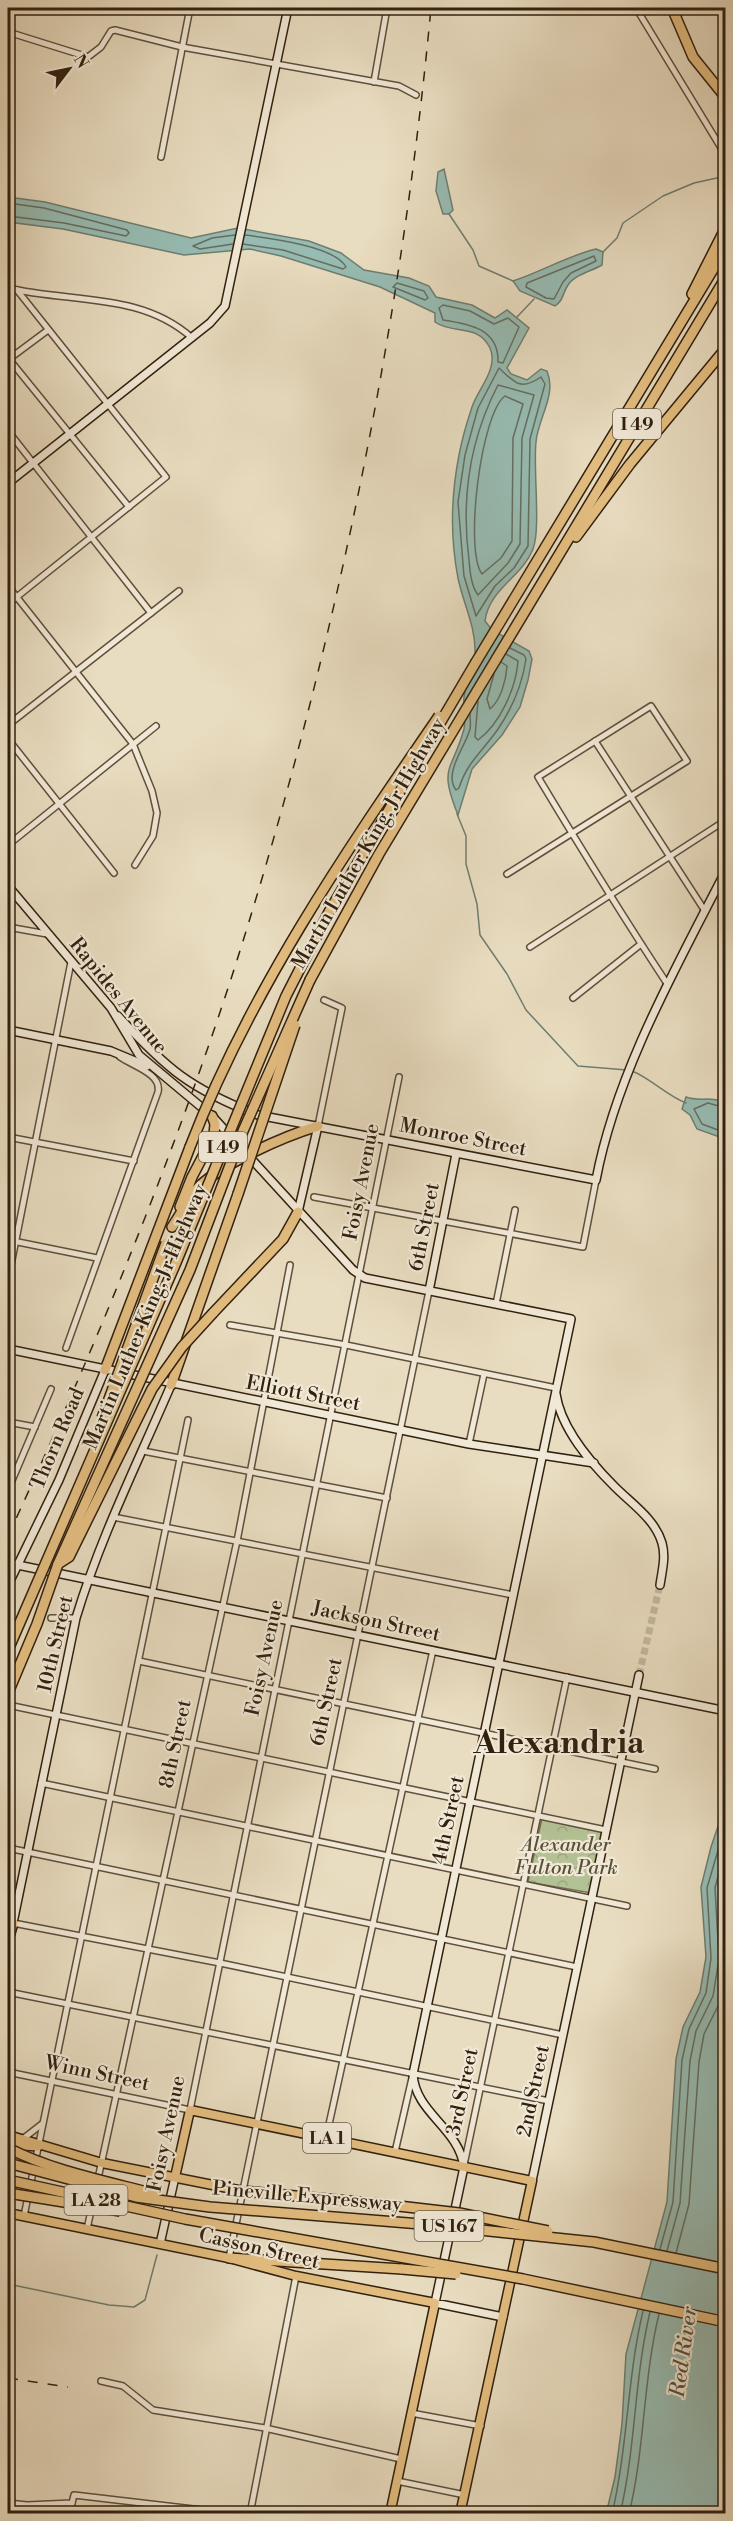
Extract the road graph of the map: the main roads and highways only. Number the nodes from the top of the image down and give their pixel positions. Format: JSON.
{"nodes":[{"id":1,"x":288,"y":8,"type":"edge"},
{"id":2,"x":672,"y":8,"type":"edge"},
{"id":3,"x":726,"y":98,"type":"edge"},
{"id":4,"x":726,"y":227,"type":"edge"},
{"id":5,"x":726,"y":248,"type":"edge"},
{"id":6,"x":726,"y":277,"type":"edge"},
{"id":7,"x":668,"y":341,"type":"junction"},
{"id":8,"x":726,"y":348,"type":"edge"},
{"id":9,"x":8,"y":483,"type":"edge"},
{"id":10,"x":549,"y":573,"type":"junction"},
{"id":11,"x":476,"y":662,"type":"junction"},
{"id":12,"x":726,"y":870,"type":"edge"},
{"id":13,"x":8,"y":889,"type":"edge"},
{"id":14,"x":310,"y":981,"type":"junction"},
{"id":15,"x":111,"y":1008,"type":"junction"},
{"id":16,"x":8,"y":1030,"type":"edge"},
{"id":17,"x":161,"y":1074,"type":"junction"},
{"id":18,"x":212,"y":1116,"type":"junction"},
{"id":19,"x":318,"y":1126,"type":"junction"},
{"id":20,"x":456,"y":1154,"type":"junction"},
{"id":21,"x":248,"y":1156,"type":"junction"},
{"id":22,"x":298,"y":1212,"type":"junction"},
{"id":23,"x":172,"y":1227,"type":"junction"},
{"id":24,"x":429,"y":1291,"type":"junction"},
{"id":25,"x":8,"y":1349,"type":"edge"},
{"id":26,"x":105,"y":1370,"type":"junction"},
{"id":27,"x":171,"y":1385,"type":"junction"},
{"id":28,"x":556,"y":1388,"type":"junction"},
{"id":29,"x":542,"y":1457,"type":"junction"},
{"id":30,"x":594,"y":1463,"type":"junction"},
{"id":31,"x":84,"y":1469,"type":"junction"},
{"id":32,"x":8,"y":1563,"type":"edge"},
{"id":33,"x":58,"y":1564,"type":"junction"},
{"id":34,"x":18,"y":1565,"type":"junction"},
{"id":35,"x":88,"y":1579,"type":"junction"},
{"id":36,"x":8,"y":1585,"type":"edge"},
{"id":37,"x":660,"y":1585,"type":"tunnel mouth"},
{"id":38,"x":8,"y":1651,"type":"edge"},
{"id":39,"x":499,"y":1664,"type":"junction"},
{"id":40,"x":639,"y":1675,"type":"tunnel mouth"},
{"id":41,"x":635,"y":1692,"type":"junction"},
{"id":42,"x":8,"y":1693,"type":"edge"},
{"id":43,"x":726,"y":1711,"type":"edge"},
{"id":44,"x":10,"y":1923,"type":"edge"},
{"id":45,"x":8,"y":1940,"type":"edge"},
{"id":46,"x":190,"y":2110,"type":"joint"},
{"id":47,"x":8,"y":2135,"type":"edge"},
{"id":48,"x":8,"y":2146,"type":"edge"},
{"id":49,"x":38,"y":2146,"type":"junction"},
{"id":50,"x":8,"y":2163,"type":"edge"},
{"id":51,"x":464,"y":2167,"type":"junction"},
{"id":52,"x":175,"y":2177,"type":"junction"},
{"id":53,"x":8,"y":2180,"type":"edge"},
{"id":54,"x":532,"y":2181,"type":"junction"},
{"id":55,"x":243,"y":2191,"type":"joint"},
{"id":56,"x":8,"y":2193,"type":"edge"},
{"id":57,"x":171,"y":2200,"type":"junction"},
{"id":58,"x":8,"y":2213,"type":"edge"},
{"id":59,"x":185,"y":2219,"type":"junction"},
{"id":60,"x":594,"y":2242,"type":"junction"},
{"id":61,"x":160,"y":2244,"type":"junction"},
{"id":62,"x":229,"y":2258,"type":"junction"},
{"id":63,"x":726,"y":2269,"type":"edge"},
{"id":64,"x":523,"y":2279,"type":"junction"},
{"id":65,"x":435,"y":2303,"type":"junction"},
{"id":66,"x":503,"y":2317,"type":"junction"},
{"id":67,"x":726,"y":2322,"type":"edge"},
{"id":68,"x":390,"y":2514,"type":"edge"},
{"id":69,"x":460,"y":2514,"type":"edge"}],
"edges":[{"from":1,"to":9,"type":"main road"},
{"from":2,"to":3,"type":"highway"},
{"from":4,"to":7,"type":"highway"},
{"from":5,"to":7,"type":"highway","name":"Martin Luther King, Jr Highway","number":"I 49"},
{"from":6,"to":10,"type":"highway","name":"Martin Luther King, Jr Highway","number":"I 49"},
{"from":7,"to":11,"type":"highway","name":"Martin Luther King, Jr Highway","number":"I 49"},
{"from":8,"to":10,"type":"highway"},
{"from":10,"to":14,"type":"highway","name":"Martin Luther King, Jr Highway","number":"I 49"},
{"from":11,"to":26,"type":"highway","bridge":true},
{"from":11,"to":31,"type":"highway","name":"Martin Luther King, Jr Highway","number":"I 49","bridge":true},
{"from":12,"to":20,"type":"main road","name":"Monroe Street"},
{"from":13,"to":15,"type":"main road","name":"Rapides Avenue"},
{"from":14,"to":27,"type":"highway","bridge":true},
{"from":14,"to":33,"type":"highway","name":"Martin Luther King, Jr Highway","number":"I 49","bridge":true},
{"from":15,"to":17,"type":"main road","name":"Rapides Avenue"},
{"from":15,"to":19,"type":"main road","name":"Monroe Street"},
{"from":16,"to":17,"type":"main road"},
{"from":17,"to":18,"type":"main road","name":"Rapides Avenue"},
{"from":18,"to":21,"type":"main road","name":"Rapides Avenue"},
{"from":18,"to":23,"type":"highway"},
{"from":19,"to":20,"type":"main road","name":"Monroe Street"},
{"from":19,"to":21,"type":"highway"},
{"from":19,"to":22,"type":"main road"},
{"from":20,"to":24,"type":"main road","name":"6th Street"},
{"from":21,"to":22,"type":"main road","name":"Rapides Avenue"},
{"from":21,"to":23,"type":"highway"},
{"from":22,"to":24,"type":"main road","name":"Rapides Avenue"},
{"from":22,"to":33,"type":"highway","bridge":true},
{"from":23,"to":31,"type":"highway","bridge":true},
{"from":24,"to":28,"type":"main road","name":"4th Street"},
{"from":25,"to":26,"type":"main road","name":"Elliott Street"},
{"from":26,"to":27,"type":"main road","name":"Elliott Street"},
{"from":26,"to":34,"type":"main road","name":"Thorn Road"},
{"from":27,"to":29,"type":"main road","name":"Elliott Street"},
{"from":27,"to":35,"type":"main road","name":"10th Street"},
{"from":28,"to":29,"type":"main road","name":"4th Street"},
{"from":28,"to":30,"type":"main road"},
{"from":29,"to":30,"type":"main road","name":"Elliott Street"},
{"from":29,"to":39,"type":"main road","name":"4th Street"},
{"from":30,"to":37,"type":"main road"},
{"from":31,"to":38,"type":"highway","name":"Martin Luther King, Jr Highway","number":"I 49","bridge":true},
{"from":32,"to":34,"type":"main road","name":"Jackson Street"},
{"from":33,"to":42,"type":"highway","name":"Martin Luther King, Jr Highway","number":"I 49","bridge":true},
{"from":34,"to":35,"type":"main road","name":"Jackson Street"},
{"from":34,"to":36,"type":"main road","name":"Thorn Road"},
{"from":35,"to":39,"type":"main road","name":"Jackson Street"},
{"from":35,"to":44,"type":"main road","name":"10th Street"},
{"from":39,"to":41,"type":"main road","name":"Jackson Street"},
{"from":39,"to":51,"type":"main road","name":"4th Street"},
{"from":40,"to":41,"type":"main road","name":"2nd Street"},
{"from":41,"to":43,"type":"main road","name":"Jackson Street"},
{"from":41,"to":54,"type":"main road","name":"2nd Street"},
{"from":44,"to":45,"type":"highway"},
{"from":46,"to":51,"type":"main road","name":"Winn Street","number":"LA 1"},
{"from":46,"to":52,"type":"main road","name":"Foisy Avenue"},
{"from":47,"to":49,"type":"main road"},
{"from":48,"to":49,"type":"highway"},
{"from":48,"to":57,"type":"highway","number":"LA 28","bridge":true},
{"from":49,"to":52,"type":"main road"},
{"from":50,"to":57,"type":"highway","number":"US 167","bridge":true},
{"from":51,"to":54,"type":"main road","name":"Winn Street","number":"LA 1"},
{"from":51,"to":65,"type":"main road","name":"3rd Street"},
{"from":52,"to":55,"type":"main road"},
{"from":52,"to":61,"type":"main road","name":"Foisy Avenue"},
{"from":53,"to":59,"type":"highway","number":"LA 28","bridge":true},
{"from":54,"to":66,"type":"main road","name":"2nd Street"},
{"from":55,"to":60,"type":"highway","bridge":true},
{"from":56,"to":59,"type":"highway","number":"US 167","bridge":true},
{"from":57,"to":60,"type":"highway","name":"Pineville Expressway","number":"US 167","bridge":true},
{"from":58,"to":61,"type":"main road","name":"Casson Street"},
{"from":59,"to":64,"type":"highway","name":"Pineville Expressway","number":"US 167","bridge":true},
{"from":60,"to":63,"type":"highway","name":"Pineville Expressway","number":"US 167","bridge":true},
{"from":61,"to":62,"type":"main road","name":"Casson Street"},
{"from":62,"to":64,"type":"highway","bridge":true},
{"from":62,"to":65,"type":"main road","name":"Casson Street"},
{"from":64,"to":67,"type":"highway","name":"Pineville Expressway","number":"US 167","bridge":true},
{"from":65,"to":66,"type":"main road","name":"Casson Street"},
{"from":65,"to":68,"type":"main road","name":"3rd Street"},
{"from":66,"to":69,"type":"main road","name":"2nd Street"}]}
